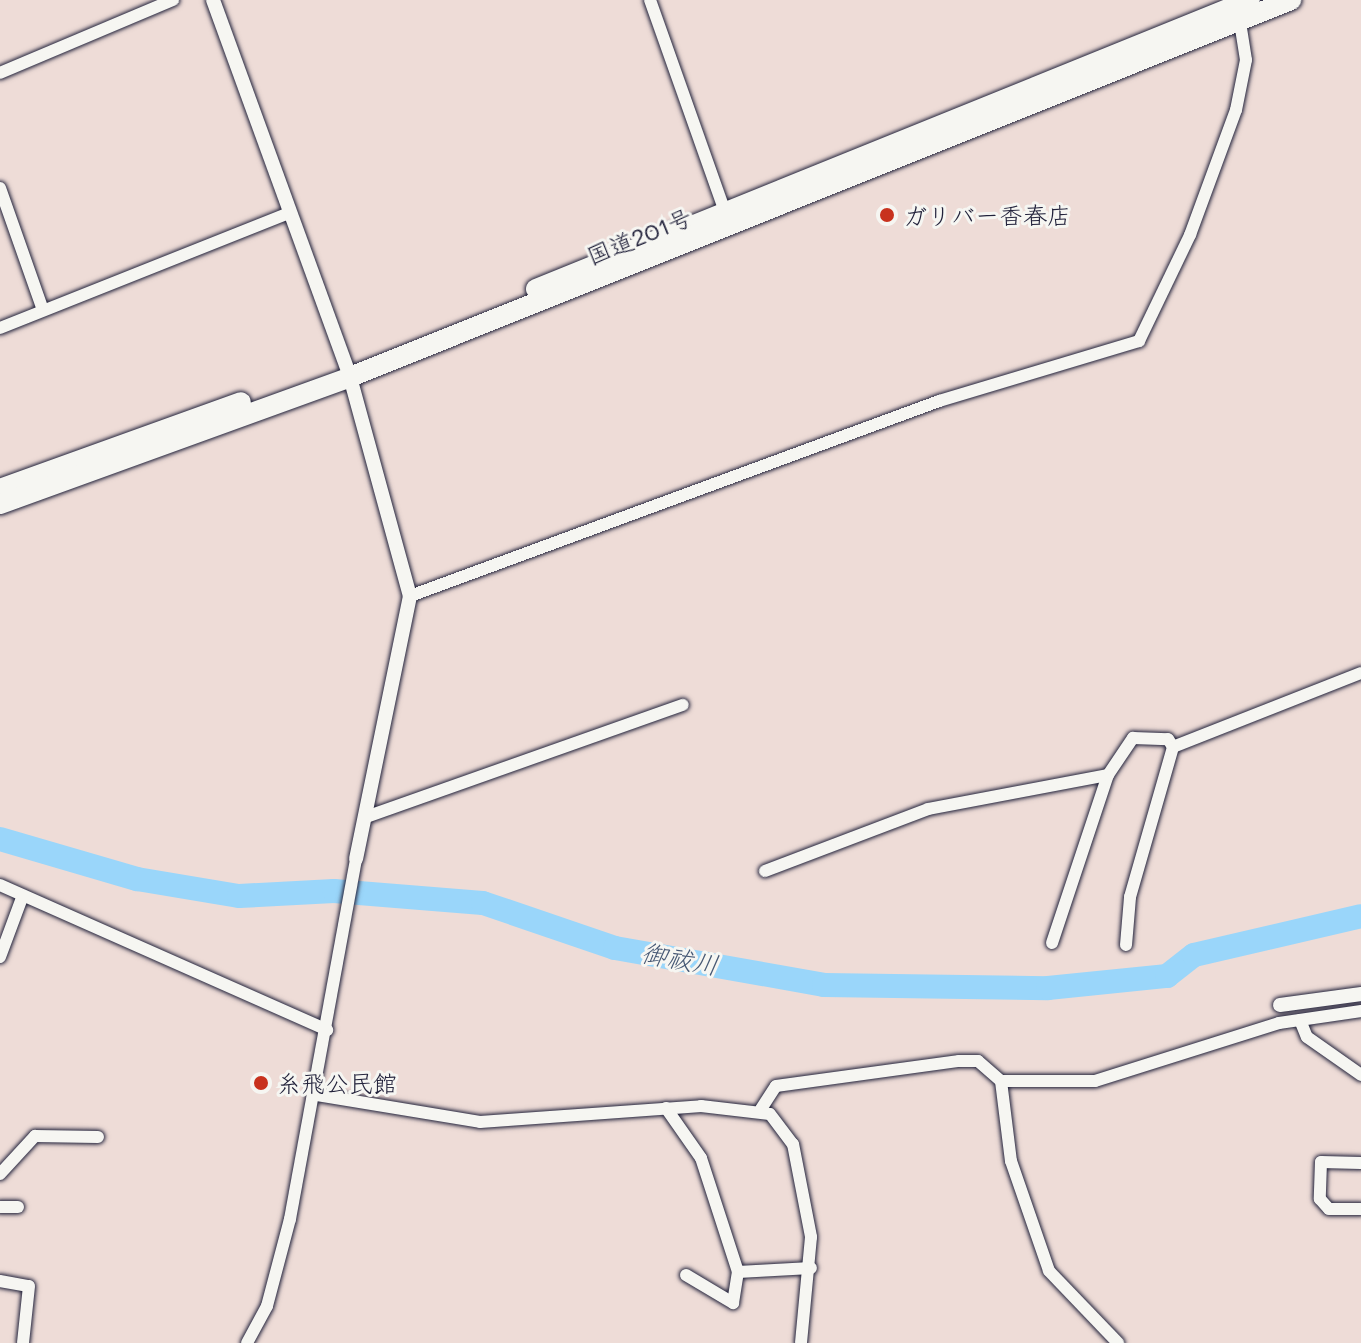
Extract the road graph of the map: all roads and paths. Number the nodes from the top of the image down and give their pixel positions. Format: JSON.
{"nodes":[{"id":1,"x":173,"y":0,"type":"edge"},
{"id":2,"x":213,"y":0,"type":"edge"},
{"id":3,"x":650,"y":0,"type":"edge"},
{"id":4,"x":1250,"y":0,"type":"edge"},
{"id":5,"x":1291,"y":0,"type":"edge"},
{"id":6,"x":1240,"y":21,"type":"junction"},
{"id":7,"x":0,"y":73,"type":"edge"},
{"id":8,"x":0,"y":188,"type":"edge"},
{"id":9,"x":725,"y":212,"type":"junction"},
{"id":10,"x":287,"y":214,"type":"junction"},
{"id":11,"x":43,"y":310,"type":"junction"},
{"id":12,"x":0,"y":328,"type":"edge"},
{"id":13,"x":347,"y":371,"type":"junction"},
{"id":14,"x":0,"y":489,"type":"edge"},
{"id":15,"x":0,"y":504,"type":"edge"},
{"id":16,"x":410,"y":596,"type":"junction"},
{"id":17,"x":1361,"y":673,"type":"edge"},
{"id":18,"x":683,"y":705,"type":"dead end"},
{"id":19,"x":1173,"y":747,"type":"junction"},
{"id":20,"x":1108,"y":775,"type":"junction"},
{"id":21,"x":366,"y":817,"type":"junction"},
{"id":22,"x":356,"y":858,"type":"joint"},
{"id":23,"x":765,"y":871,"type":"dead end"},
{"id":24,"x":0,"y":885,"type":"edge"},
{"id":25,"x":22,"y":898,"type":"junction"},
{"id":26,"x":1052,"y":943,"type":"dead end"},
{"id":27,"x":1126,"y":945,"type":"dead end"},
{"id":28,"x":0,"y":957,"type":"edge"},
{"id":29,"x":1361,"y":994,"type":"edge"},
{"id":30,"x":1280,"y":1005,"type":"joint"},
{"id":31,"x":1361,"y":1011,"type":"edge"},
{"id":32,"x":1300,"y":1020,"type":"junction"},
{"id":33,"x":1279,"y":1023,"type":"junction"},
{"id":34,"x":327,"y":1030,"type":"junction"},
{"id":35,"x":1361,"y":1075,"type":"edge"},
{"id":36,"x":1001,"y":1081,"type":"junction"},
{"id":37,"x":317,"y":1095,"type":"junction"},
{"id":38,"x":666,"y":1108,"type":"junction"},
{"id":39,"x":761,"y":1109,"type":"junction"},
{"id":40,"x":98,"y":1137,"type":"dead end"},
{"id":41,"x":1361,"y":1163,"type":"edge"},
{"id":42,"x":0,"y":1174,"type":"edge"},
{"id":43,"x":0,"y":1207,"type":"edge"},
{"id":44,"x":18,"y":1207,"type":"dead end"},
{"id":45,"x":1361,"y":1209,"type":"edge"},
{"id":46,"x":811,"y":1268,"type":"junction"},
{"id":47,"x":738,"y":1272,"type":"junction"},
{"id":48,"x":686,"y":1275,"type":"dead end"},
{"id":49,"x":0,"y":1281,"type":"edge"},
{"id":50,"x":23,"y":1343,"type":"edge"},
{"id":51,"x":247,"y":1343,"type":"edge"},
{"id":52,"x":801,"y":1343,"type":"edge"},
{"id":53,"x":1118,"y":1343,"type":"edge"}],
"edges":[{"from":1,"to":7,"type":"street"},
{"from":2,"to":10,"type":"street"},
{"from":3,"to":9,"type":"street"},
{"from":4,"to":9,"type":"highway","name":"国道201号"},
{"from":5,"to":6,"type":"highway","name":"国道201号"},
{"from":6,"to":13,"type":"highway","name":"国道201号"},
{"from":6,"to":16,"type":"street"},
{"from":8,"to":11,"type":"street"},
{"from":9,"to":13,"type":"highway","name":"国道201号"},
{"from":10,"to":11,"type":"street"},
{"from":10,"to":13,"type":"street"},
{"from":11,"to":12,"type":"street"},
{"from":13,"to":14,"type":"highway","name":"国道201号"},
{"from":13,"to":15,"type":"highway","name":"国道201号"},
{"from":13,"to":16,"type":"street"},
{"from":16,"to":21,"type":"street"},
{"from":17,"to":19,"type":"street"},
{"from":18,"to":21,"type":"street"},
{"from":19,"to":20,"type":"street"},
{"from":19,"to":27,"type":"street"},
{"from":20,"to":23,"type":"street"},
{"from":20,"to":26,"type":"street"},
{"from":21,"to":22,"type":"street"},
{"from":22,"to":34,"type":"street"},
{"from":24,"to":25,"type":"street"},
{"from":25,"to":28,"type":"street"},
{"from":25,"to":34,"type":"street"},
{"from":29,"to":30,"type":"street"},
{"from":30,"to":33,"type":"street"},
{"from":31,"to":32,"type":"street"},
{"from":32,"to":33,"type":"street"},
{"from":32,"to":35,"type":"street"},
{"from":33,"to":36,"type":"street"},
{"from":34,"to":37,"type":"street"},
{"from":36,"to":39,"type":"street"},
{"from":36,"to":53,"type":"street"},
{"from":37,"to":38,"type":"street"},
{"from":37,"to":51,"type":"street"},
{"from":38,"to":39,"type":"street"},
{"from":38,"to":47,"type":"street"},
{"from":39,"to":46,"type":"street"},
{"from":40,"to":42,"type":"street"},
{"from":41,"to":45,"type":"street"},
{"from":43,"to":44,"type":"street"},
{"from":46,"to":47,"type":"street"},
{"from":46,"to":52,"type":"street"},
{"from":47,"to":48,"type":"street"},
{"from":49,"to":50,"type":"street"}]}
